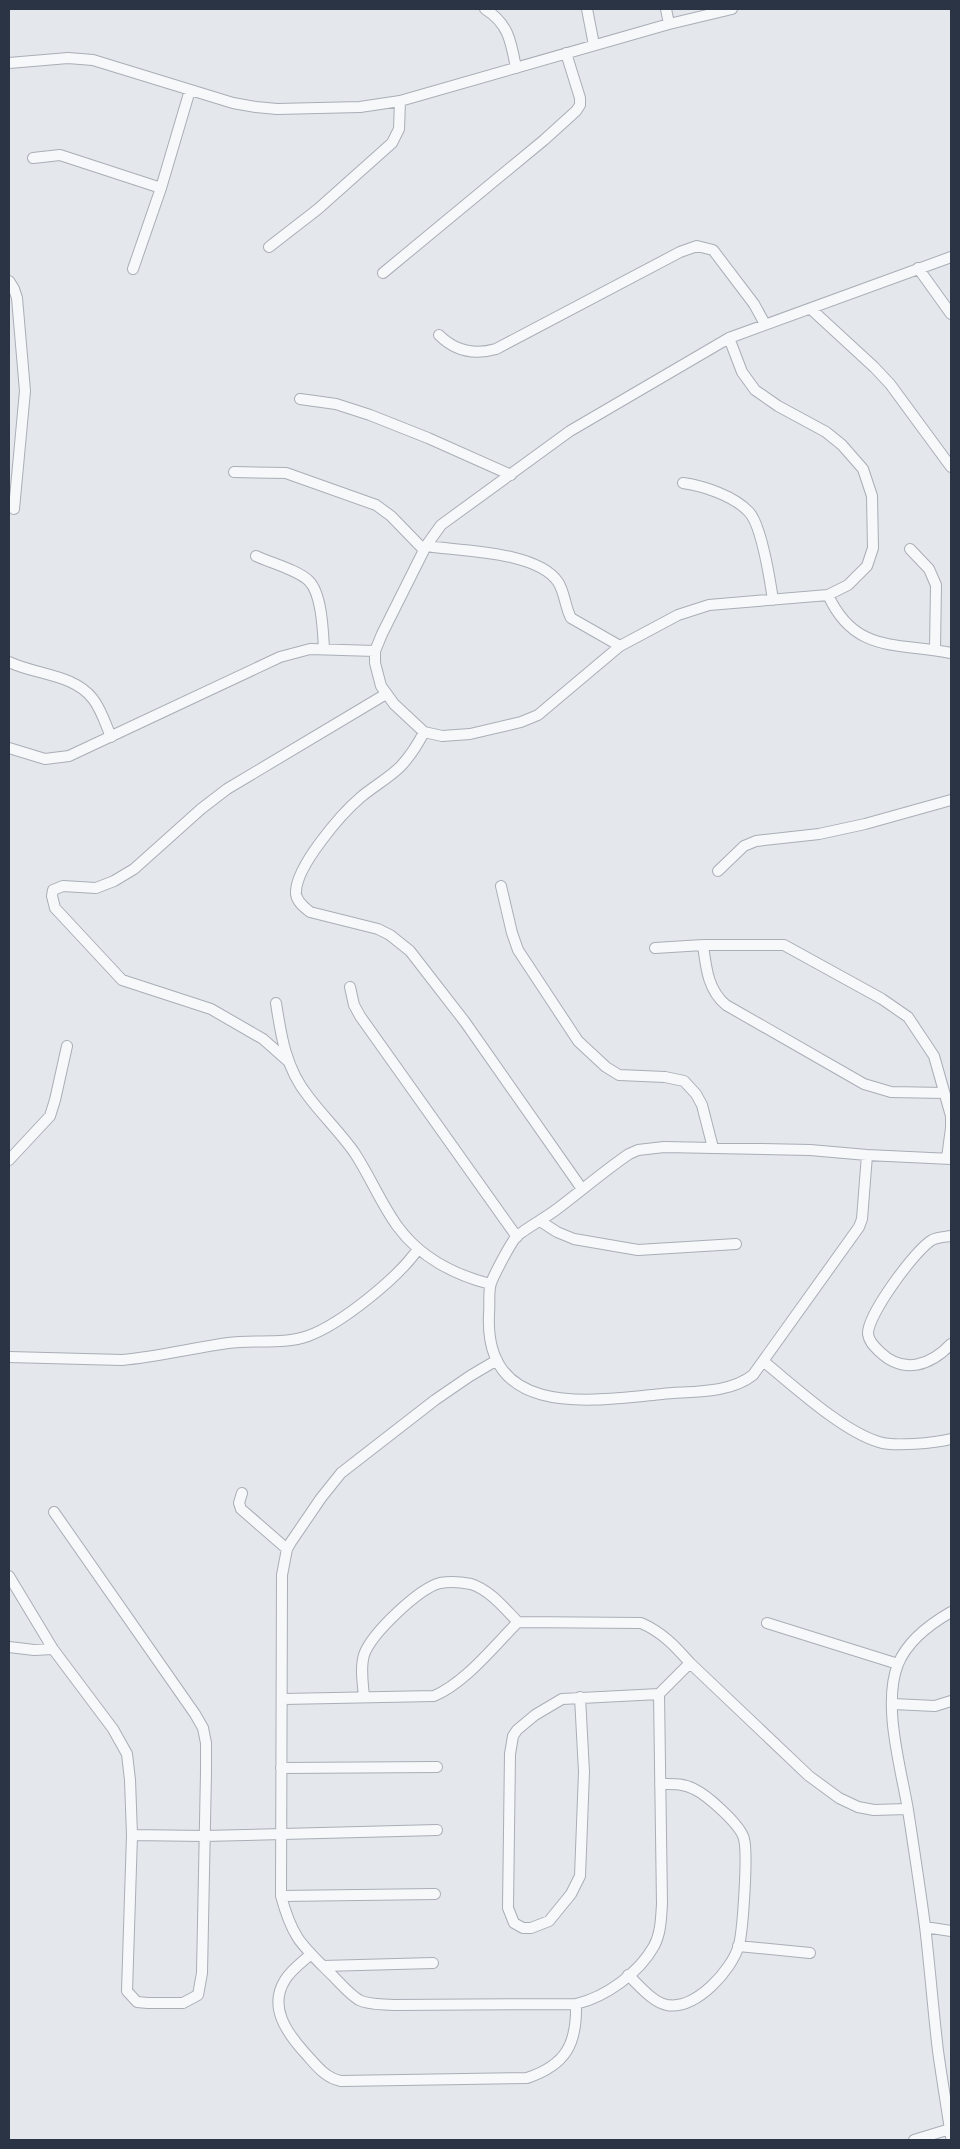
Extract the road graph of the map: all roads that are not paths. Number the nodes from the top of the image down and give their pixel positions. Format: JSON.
{"nodes":[{"id":1,"x":485,"y":9,"type":"edge"},
{"id":2,"x":587,"y":9,"type":"edge"},
{"id":3,"x":666,"y":9,"type":"edge"},
{"id":4,"x":732,"y":9,"type":"edge"},
{"id":5,"x":669,"y":24,"type":"junction"},
{"id":6,"x":594,"y":45,"type":"junction"},
{"id":7,"x":566,"y":53,"type":"junction"},
{"id":8,"x":9,"y":63,"type":"edge"},
{"id":9,"x":516,"y":68,"type":"junction"},
{"id":10,"x":190,"y":90,"type":"junction"},
{"id":11,"x":400,"y":101,"type":"junction"},
{"id":12,"x":33,"y":158,"type":"dead end"},
{"id":13,"x":161,"y":188,"type":"junction"},
{"id":14,"x":269,"y":247,"type":"dead end"},
{"id":15,"x":951,"y":256,"type":"edge"},
{"id":16,"x":918,"y":268,"type":"junction"},
{"id":17,"x":133,"y":269,"type":"dead end"},
{"id":18,"x":383,"y":273,"type":"dead end"},
{"id":19,"x":9,"y":281,"type":"edge"},
{"id":20,"x":811,"y":309,"type":"junction"},
{"id":21,"x":951,"y":314,"type":"edge"},
{"id":22,"x":765,"y":324,"type":"junction"},
{"id":23,"x":439,"y":335,"type":"dead end"},
{"id":24,"x":729,"y":338,"type":"junction"},
{"id":25,"x":300,"y":400,"type":"dead end"},
{"id":26,"x":951,"y":467,"type":"edge"},
{"id":27,"x":234,"y":472,"type":"dead end"},
{"id":28,"x":510,"y":475,"type":"junction"},
{"id":29,"x":682,"y":483,"type":"dead end"},
{"id":30,"x":14,"y":509,"type":"dead end"},
{"id":31,"x":425,"y":548,"type":"junction"},
{"id":32,"x":910,"y":549,"type":"dead end"},
{"id":33,"x":256,"y":556,"type":"dead end"},
{"id":34,"x":828,"y":595,"type":"junction"},
{"id":35,"x":773,"y":600,"type":"junction"},
{"id":36,"x":620,"y":646,"type":"junction"},
{"id":37,"x":324,"y":649,"type":"junction"},
{"id":38,"x":935,"y":649,"type":"junction"},
{"id":39,"x":375,"y":651,"type":"junction"},
{"id":40,"x":951,"y":653,"type":"edge"},
{"id":41,"x":9,"y":662,"type":"edge"},
{"id":42,"x":386,"y":694,"type":"junction"},
{"id":43,"x":424,"y":732,"type":"junction"},
{"id":44,"x":111,"y":737,"type":"junction"},
{"id":45,"x":9,"y":748,"type":"edge"},
{"id":46,"x":951,"y":800,"type":"edge"},
{"id":47,"x":718,"y":871,"type":"dead end"},
{"id":48,"x":501,"y":886,"type":"dead end"},
{"id":49,"x":703,"y":945,"type":"junction"},
{"id":50,"x":655,"y":948,"type":"dead end"},
{"id":51,"x":350,"y":987,"type":"dead end"},
{"id":52,"x":276,"y":1003,"type":"dead end"},
{"id":53,"x":67,"y":1046,"type":"dead end"},
{"id":54,"x":289,"y":1062,"type":"junction"},
{"id":55,"x":944,"y":1093,"type":"junction"},
{"id":56,"x":951,"y":1127,"type":"edge"},
{"id":57,"x":713,"y":1148,"type":"junction"},
{"id":58,"x":867,"y":1155,"type":"junction"},
{"id":59,"x":949,"y":1158,"type":"edge"},
{"id":60,"x":9,"y":1160,"type":"edge"},
{"id":61,"x":582,"y":1189,"type":"junction"},
{"id":62,"x":540,"y":1221,"type":"junction"},
{"id":63,"x":951,"y":1236,"type":"edge"},
{"id":64,"x":517,"y":1237,"type":"junction"},
{"id":65,"x":736,"y":1244,"type":"dead end"},
{"id":66,"x":418,"y":1249,"type":"junction"},
{"id":67,"x":490,"y":1284,"type":"junction"},
{"id":68,"x":951,"y":1344,"type":"edge"},
{"id":69,"x":9,"y":1357,"type":"edge"},
{"id":70,"x":497,"y":1360,"type":"junction"},
{"id":71,"x":763,"y":1361,"type":"junction"},
{"id":72,"x":951,"y":1439,"type":"edge"},
{"id":73,"x":242,"y":1493,"type":"dead end"},
{"id":74,"x":54,"y":1512,"type":"dead end"},
{"id":75,"x":287,"y":1549,"type":"junction"},
{"id":76,"x":9,"y":1576,"type":"edge"},
{"id":77,"x":951,"y":1612,"type":"edge"},
{"id":78,"x":518,"y":1622,"type":"junction"},
{"id":79,"x":767,"y":1623,"type":"dead end"},
{"id":80,"x":9,"y":1647,"type":"edge"},
{"id":81,"x":53,"y":1649,"type":"junction"},
{"id":82,"x":690,"y":1663,"type":"junction"},
{"id":83,"x":898,"y":1664,"type":"junction"},
{"id":84,"x":659,"y":1694,"type":"junction"},
{"id":85,"x":364,"y":1697,"type":"junction"},
{"id":86,"x":580,"y":1697,"type":"junction"},
{"id":87,"x":283,"y":1698,"type":"junction"},
{"id":88,"x":951,"y":1701,"type":"edge"},
{"id":89,"x":893,"y":1704,"type":"junction"},
{"id":90,"x":437,"y":1766,"type":"dead end"},
{"id":91,"x":281,"y":1768,"type":"junction"},
{"id":92,"x":660,"y":1784,"type":"junction"},
{"id":93,"x":907,"y":1808,"type":"junction"},
{"id":94,"x":437,"y":1830,"type":"dead end"},
{"id":95,"x":281,"y":1833,"type":"junction"},
{"id":96,"x":132,"y":1835,"type":"junction"},
{"id":97,"x":204,"y":1836,"type":"junction"},
{"id":98,"x":435,"y":1894,"type":"dead end"},
{"id":99,"x":281,"y":1896,"type":"junction"},
{"id":100,"x":925,"y":1927,"type":"junction"},
{"id":101,"x":951,"y":1931,"type":"edge"},
{"id":102,"x":738,"y":1946,"type":"junction"},
{"id":103,"x":810,"y":1953,"type":"dead end"},
{"id":104,"x":310,"y":1955,"type":"junction"},
{"id":105,"x":433,"y":1962,"type":"dead end"},
{"id":106,"x":322,"y":1966,"type":"junction"},
{"id":107,"x":628,"y":1975,"type":"junction"},
{"id":108,"x":576,"y":2004,"type":"junction"},
{"id":109,"x":951,"y":2133,"type":"edge"},
{"id":110,"x":914,"y":2140,"type":"edge"}],
"edges":[{"from":1,"to":9,"type":"street"},
{"from":2,"to":6,"type":"street"},
{"from":3,"to":5,"type":"street"},
{"from":4,"to":5,"type":"street"},
{"from":5,"to":6,"type":"street"},
{"from":6,"to":7,"type":"street"},
{"from":7,"to":9,"type":"street"},
{"from":7,"to":18,"type":"street"},
{"from":8,"to":10,"type":"street"},
{"from":9,"to":11,"type":"street"},
{"from":10,"to":11,"type":"street"},
{"from":10,"to":13,"type":"street"},
{"from":11,"to":14,"type":"street"},
{"from":12,"to":13,"type":"street"},
{"from":13,"to":17,"type":"street"},
{"from":15,"to":16,"type":"street"},
{"from":16,"to":20,"type":"street"},
{"from":16,"to":21,"type":"street"},
{"from":19,"to":30,"type":"street"},
{"from":20,"to":22,"type":"street"},
{"from":20,"to":26,"type":"street"},
{"from":22,"to":23,"type":"street"},
{"from":22,"to":24,"type":"street"},
{"from":24,"to":28,"type":"street"},
{"from":24,"to":34,"type":"street"},
{"from":25,"to":28,"type":"street"},
{"from":27,"to":31,"type":"street"},
{"from":28,"to":31,"type":"street"},
{"from":29,"to":35,"type":"street"},
{"from":31,"to":36,"type":"street"},
{"from":31,"to":39,"type":"street"},
{"from":32,"to":38,"type":"street"},
{"from":33,"to":37,"type":"street"},
{"from":34,"to":35,"type":"street"},
{"from":34,"to":38,"type":"street"},
{"from":35,"to":36,"type":"street"},
{"from":36,"to":43,"type":"street"},
{"from":37,"to":39,"type":"street"},
{"from":37,"to":44,"type":"street"},
{"from":38,"to":40,"type":"street"},
{"from":39,"to":42,"type":"street"},
{"from":41,"to":44,"type":"street"},
{"from":42,"to":43,"type":"street"},
{"from":42,"to":54,"type":"street"},
{"from":43,"to":61,"type":"street"},
{"from":44,"to":45,"type":"street"},
{"from":46,"to":47,"type":"street"},
{"from":48,"to":57,"type":"street"},
{"from":49,"to":50,"type":"street"},
{"from":49,"to":55,"type":"street"},
{"from":49,"to":55,"type":"street"},
{"from":51,"to":64,"type":"street"},
{"from":52,"to":54,"type":"street"},
{"from":53,"to":60,"type":"street"},
{"from":54,"to":66,"type":"street"},
{"from":55,"to":56,"type":"street"},
{"from":56,"to":59,"type":"street"},
{"from":57,"to":58,"type":"street"},
{"from":57,"to":61,"type":"street"},
{"from":58,"to":59,"type":"street"},
{"from":58,"to":71,"type":"street"},
{"from":61,"to":62,"type":"street"},
{"from":62,"to":64,"type":"street"},
{"from":62,"to":65,"type":"street"},
{"from":63,"to":68,"type":"street"},
{"from":64,"to":67,"type":"street"},
{"from":66,"to":67,"type":"street"},
{"from":66,"to":69,"type":"street"},
{"from":67,"to":70,"type":"street"},
{"from":70,"to":71,"type":"street"},
{"from":70,"to":75,"type":"street"},
{"from":71,"to":72,"type":"street"},
{"from":73,"to":75,"type":"street"},
{"from":74,"to":97,"type":"street"},
{"from":75,"to":87,"type":"street"},
{"from":76,"to":81,"type":"street"},
{"from":77,"to":83,"type":"street"},
{"from":78,"to":82,"type":"street"},
{"from":78,"to":85,"type":"street"},
{"from":78,"to":85,"type":"street"},
{"from":79,"to":83,"type":"street"},
{"from":80,"to":81,"type":"street"},
{"from":81,"to":96,"type":"street"},
{"from":82,"to":84,"type":"street"},
{"from":82,"to":93,"type":"street"},
{"from":83,"to":89,"type":"street"},
{"from":84,"to":86,"type":"street"},
{"from":84,"to":92,"type":"street"},
{"from":85,"to":87,"type":"street"},
{"from":86,"to":86,"type":"street"},
{"from":87,"to":91,"type":"street"},
{"from":88,"to":89,"type":"street"},
{"from":89,"to":93,"type":"street"},
{"from":90,"to":91,"type":"street"},
{"from":91,"to":95,"type":"street"},
{"from":92,"to":102,"type":"street"},
{"from":92,"to":107,"type":"street"},
{"from":93,"to":100,"type":"street"},
{"from":94,"to":95,"type":"street"},
{"from":95,"to":97,"type":"street"},
{"from":95,"to":99,"type":"street"},
{"from":96,"to":97,"type":"street"},
{"from":96,"to":97,"type":"street"},
{"from":98,"to":99,"type":"street"},
{"from":99,"to":104,"type":"street"},
{"from":100,"to":101,"type":"street"},
{"from":100,"to":109,"type":"street"},
{"from":102,"to":103,"type":"street"},
{"from":102,"to":107,"type":"street"},
{"from":104,"to":106,"type":"street"},
{"from":104,"to":108,"type":"street"},
{"from":105,"to":106,"type":"street"},
{"from":106,"to":108,"type":"street"},
{"from":107,"to":108,"type":"street"},
{"from":109,"to":110,"type":"street"}]}
